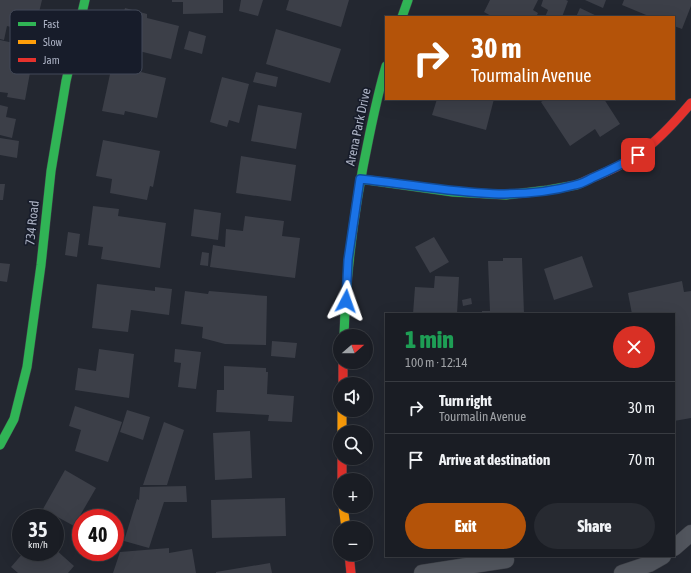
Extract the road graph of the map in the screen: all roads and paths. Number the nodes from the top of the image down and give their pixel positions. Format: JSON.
{"nodes":[{"id":1,"x":85,"y":0,"type":"edge"},
{"id":2,"x":408,"y":0,"type":"edge"},
{"id":3,"x":83,"y":10,"type":"edge"},
{"id":4,"x":402,"y":16,"type":"edge"},
{"id":5,"x":385,"y":69,"type":"edge"},
{"id":6,"x":68,"y":74,"type":"edge"},
{"id":7,"x":691,"y":102,"type":"edge"},
{"id":8,"x":360,"y":179,"type":"junction"},
{"id":9,"x":344,"y":329,"type":"edge"},
{"id":10,"x":0,"y":445,"type":"edge"},
{"id":11,"x":691,"y":533,"type":"edge"},
{"id":12,"x":675,"y":547,"type":"edge"},
{"id":13,"x":661,"y":557,"type":"edge"},
{"id":14,"x":506,"y":560,"type":"dead end"},
{"id":15,"x":350,"y":561,"type":"edge"},
{"id":16,"x":351,"y":573,"type":"edge"},
{"id":17,"x":422,"y":573,"type":"edge"},
{"id":18,"x":622,"y":573,"type":"edge"}],
"edges":[{"from":1,"to":3,"type":"street","name":"734 Road"},
{"from":2,"to":4,"type":"street"},
{"from":5,"to":8,"type":"street","name":"Arena Park Drive"},
{"from":6,"to":10,"type":"street","name":"734 Road"},
{"from":7,"to":8,"type":"street"},
{"from":8,"to":9,"type":"street","name":"Arena Park Drive"},
{"from":11,"to":12,"type":"lane"},
{"from":13,"to":18,"type":"lane"},
{"from":14,"to":17,"type":"lane"},
{"from":15,"to":16,"type":"street"}]}
